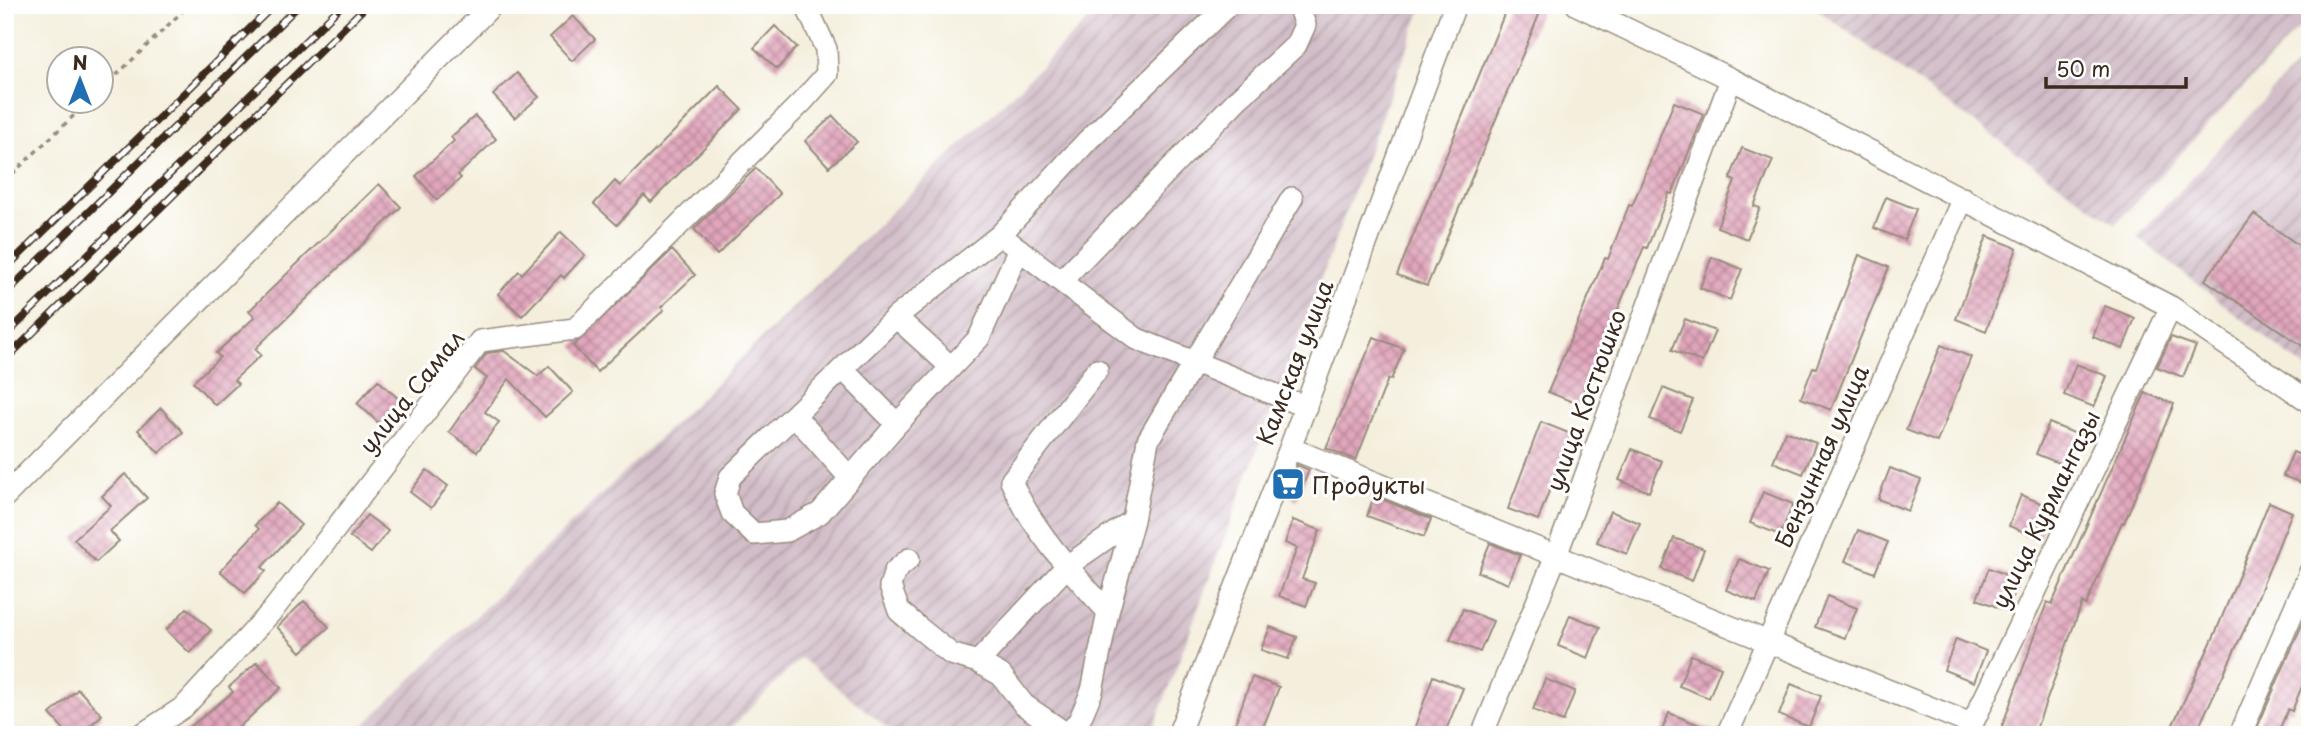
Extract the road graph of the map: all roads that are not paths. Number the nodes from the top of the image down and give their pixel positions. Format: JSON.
{"nodes":[{"id":1,"x":492,"y":5,"type":"edge"},
{"id":2,"x":806,"y":5,"type":"edge"},
{"id":3,"x":1228,"y":5,"type":"edge"},
{"id":4,"x":1298,"y":5,"type":"edge"},
{"id":5,"x":1455,"y":5,"type":"edge"},
{"id":6,"x":1577,"y":5,"type":"edge"},
{"id":7,"x":1731,"y":79,"type":"junction"},
{"id":8,"x":1292,"y":198,"type":"dead end"},
{"id":9,"x":1963,"y":198,"type":"junction"},
{"id":10,"x":1000,"y":234,"type":"junction"},
{"id":11,"x":1018,"y":249,"type":"junction"},
{"id":12,"x":1061,"y":281,"type":"junction"},
{"id":13,"x":2171,"y":307,"type":"junction"},
{"id":14,"x":896,"y":317,"type":"junction"},
{"id":15,"x":1193,"y":362,"type":"junction"},
{"id":16,"x":951,"y":367,"type":"junction"},
{"id":17,"x":843,"y":369,"type":"junction"},
{"id":18,"x":1097,"y":370,"type":"dead end"},
{"id":19,"x":2310,"y":401,"type":"edge"},
{"id":20,"x":1306,"y":407,"type":"junction"},
{"id":21,"x":794,"y":416,"type":"junction"},
{"id":22,"x":897,"y":424,"type":"junction"},
{"id":23,"x":1290,"y":448,"type":"junction"},
{"id":24,"x":850,"y":478,"type":"junction"},
{"id":25,"x":5,"y":496,"type":"edge"},
{"id":26,"x":1133,"y":520,"type":"junction"},
{"id":27,"x":1556,"y":556,"type":"junction"},
{"id":28,"x":909,"y":559,"type":"dead end"},
{"id":29,"x":1067,"y":566,"type":"junction"},
{"id":30,"x":2310,"y":572,"type":"edge"},
{"id":31,"x":1108,"y":612,"type":"junction"},
{"id":32,"x":1768,"y":640,"type":"junction"},
{"id":33,"x":978,"y":662,"type":"junction"},
{"id":34,"x":1969,"y":729,"type":"edge"},
{"id":35,"x":141,"y":735,"type":"edge"},
{"id":36,"x":1068,"y":735,"type":"edge"},
{"id":37,"x":1178,"y":735,"type":"edge"},
{"id":38,"x":1482,"y":735,"type":"edge"},
{"id":39,"x":1727,"y":735,"type":"edge"},
{"id":40,"x":2240,"y":735,"type":"edge"}],
"edges":[{"from":1,"to":25,"type":"street"},
{"from":2,"to":35,"type":"street","name":"улица Самал"},
{"from":3,"to":10,"type":"street"},
{"from":4,"to":12,"type":"street"},
{"from":5,"to":20,"type":"street","name":"Камская улица"},
{"from":6,"to":7,"type":"street"},
{"from":7,"to":9,"type":"street"},
{"from":7,"to":27,"type":"street","name":"улица Костюшко"},
{"from":8,"to":15,"type":"street"},
{"from":9,"to":13,"type":"street"},
{"from":9,"to":32,"type":"street","name":"Бензинная улица"},
{"from":10,"to":11,"type":"street"},
{"from":10,"to":14,"type":"street"},
{"from":11,"to":12,"type":"street"},
{"from":11,"to":16,"type":"street"},
{"from":12,"to":15,"type":"street"},
{"from":13,"to":19,"type":"street"},
{"from":13,"to":34,"type":"street","name":"улица Курмангазы"},
{"from":14,"to":16,"type":"street"},
{"from":14,"to":17,"type":"street"},
{"from":15,"to":20,"type":"street"},
{"from":15,"to":26,"type":"street"},
{"from":16,"to":22,"type":"street"},
{"from":17,"to":21,"type":"street"},
{"from":17,"to":22,"type":"street"},
{"from":18,"to":29,"type":"street"},
{"from":20,"to":23,"type":"street","name":"Камская улица"},
{"from":21,"to":24,"type":"street"},
{"from":21,"to":24,"type":"street"},
{"from":22,"to":24,"type":"street"},
{"from":23,"to":27,"type":"street"},
{"from":23,"to":37,"type":"street","name":"Камская улица"},
{"from":26,"to":29,"type":"street"},
{"from":26,"to":31,"type":"street"},
{"from":27,"to":32,"type":"street"},
{"from":27,"to":38,"type":"street","name":"улица Костюшко"},
{"from":28,"to":33,"type":"street"},
{"from":29,"to":31,"type":"street"},
{"from":29,"to":33,"type":"street"},
{"from":30,"to":40,"type":"street"},
{"from":31,"to":36,"type":"street"},
{"from":32,"to":34,"type":"street"},
{"from":32,"to":39,"type":"street","name":"Бензинная улица"},
{"from":33,"to":36,"type":"street"}]}
